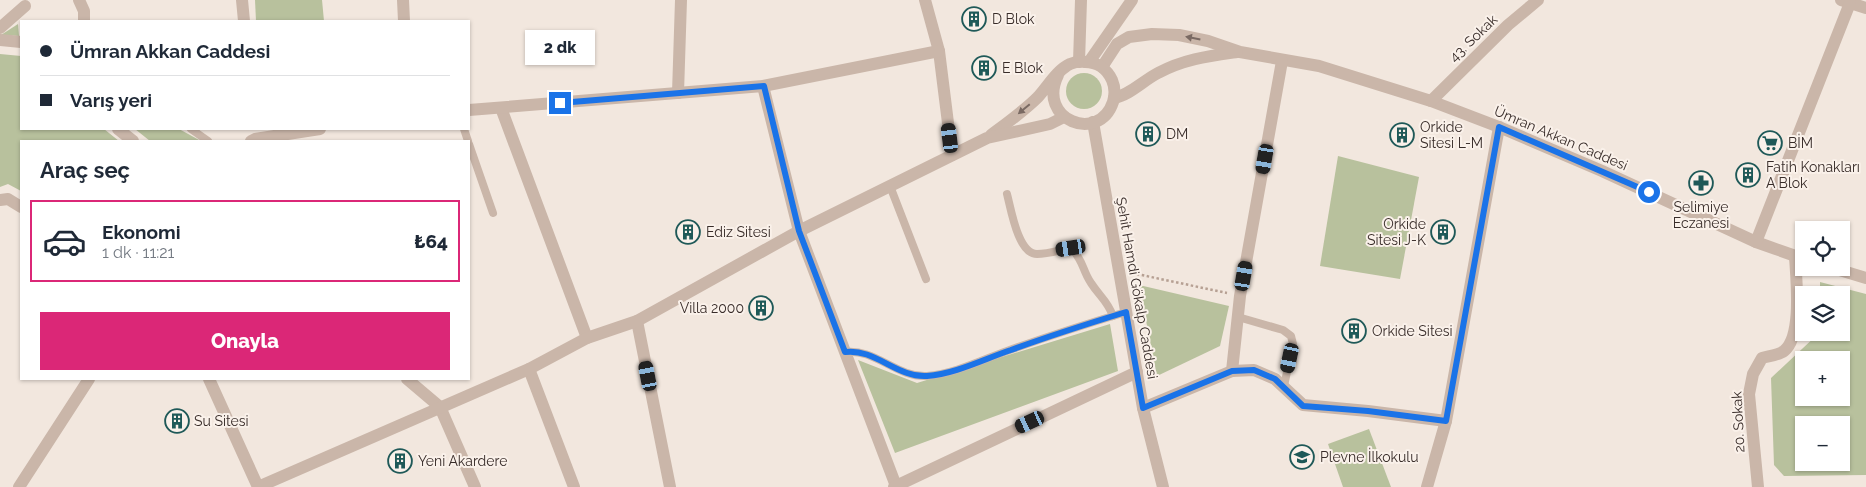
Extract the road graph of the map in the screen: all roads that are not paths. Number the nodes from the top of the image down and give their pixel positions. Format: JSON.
{"nodes":[{"id":1,"x":80,"y":0,"type":"edge"},
{"id":2,"x":242,"y":0,"type":"edge"},
{"id":3,"x":402,"y":0,"type":"edge"},
{"id":4,"x":680,"y":0,"type":"edge"},
{"id":5,"x":925,"y":0,"type":"edge"},
{"id":6,"x":1081,"y":0,"type":"edge"},
{"id":7,"x":1132,"y":0,"type":"edge"},
{"id":8,"x":1538,"y":0,"type":"edge"},
{"id":9,"x":1846,"y":1,"type":"edge"},
{"id":10,"x":26,"y":3,"type":"edge"},
{"id":11,"x":1866,"y":8,"type":"edge"},
{"id":12,"x":24,"y":20,"type":"edge"},
{"id":13,"x":84,"y":20,"type":"edge"},
{"id":14,"x":244,"y":20,"type":"edge"},
{"id":15,"x":404,"y":20,"type":"edge"},
{"id":16,"x":0,"y":28,"type":"edge"},
{"id":17,"x":0,"y":40,"type":"edge"},
{"id":18,"x":20,"y":42,"type":"edge"},
{"id":19,"x":940,"y":51,"type":"junction"},
{"id":20,"x":1240,"y":52,"type":"junction"},
{"id":21,"x":1282,"y":61,"type":"junction"},
{"id":22,"x":1084,"y":62,"type":"junction"},
{"id":23,"x":1102,"y":67,"type":"junction"},
{"id":24,"x":1058,"y":75,"type":"junction"},
{"id":25,"x":764,"y":86,"type":"junction"},
{"id":26,"x":678,"y":93,"type":"junction"},
{"id":27,"x":1114,"y":98,"type":"junction"},
{"id":28,"x":1431,"y":101,"type":"junction"},
{"id":29,"x":502,"y":108,"type":"junction"},
{"id":30,"x":470,"y":110,"type":"edge"},
{"id":31,"x":1064,"y":117,"type":"junction"},
{"id":32,"x":1093,"y":122,"type":"junction"},
{"id":33,"x":1499,"y":127,"type":"junction"},
{"id":34,"x":120,"y":130,"type":"edge"},
{"id":35,"x":192,"y":130,"type":"edge"},
{"id":36,"x":310,"y":130,"type":"edge"},
{"id":37,"x":253,"y":136,"type":"edge"},
{"id":38,"x":987,"y":138,"type":"junction"},
{"id":39,"x":132,"y":140,"type":"edge"},
{"id":40,"x":207,"y":140,"type":"edge"},
{"id":41,"x":470,"y":148,"type":"edge"},
{"id":42,"x":952,"y":155,"type":"junction"},
{"id":43,"x":890,"y":186,"type":"junction"},
{"id":44,"x":1007,"y":194,"type":"dead end"},
{"id":45,"x":0,"y":200,"type":"edge"},
{"id":46,"x":20,"y":205,"type":"edge"},
{"id":47,"x":492,"y":213,"type":"dead end"},
{"id":48,"x":799,"y":231,"type":"junction"},
{"id":49,"x":1756,"y":242,"type":"junction"},
{"id":50,"x":1795,"y":255,"type":"edge"},
{"id":51,"x":1850,"y":273,"type":"edge"},
{"id":52,"x":1799,"y":276,"type":"edge"},
{"id":53,"x":1866,"y":278,"type":"edge"},
{"id":54,"x":926,"y":279,"type":"dead end"},
{"id":55,"x":1126,"y":312,"type":"junction"},
{"id":56,"x":1113,"y":316,"type":"junction"},
{"id":57,"x":1238,"y":317,"type":"junction"},
{"id":58,"x":637,"y":320,"type":"junction"},
{"id":59,"x":587,"y":338,"type":"junction"},
{"id":60,"x":845,"y":352,"type":"junction"},
{"id":61,"x":529,"y":369,"type":"junction"},
{"id":62,"x":1232,"y":371,"type":"junction"},
{"id":63,"x":1137,"y":372,"type":"junction"},
{"id":64,"x":88,"y":380,"type":"edge"},
{"id":65,"x":209,"y":380,"type":"edge"},
{"id":66,"x":408,"y":380,"type":"edge"},
{"id":67,"x":1284,"y":386,"type":"junction"},
{"id":68,"x":440,"y":407,"type":"junction"},
{"id":69,"x":1143,"y":408,"type":"junction"},
{"id":70,"x":1446,"y":421,"type":"junction"},
{"id":71,"x":901,"y":485,"type":"edge"},
{"id":72,"x":19,"y":487,"type":"edge"},
{"id":73,"x":475,"y":487,"type":"edge"},
{"id":74,"x":574,"y":487,"type":"edge"},
{"id":75,"x":670,"y":487,"type":"edge"},
{"id":76,"x":1163,"y":487,"type":"edge"},
{"id":77,"x":1427,"y":487,"type":"edge"},
{"id":78,"x":1758,"y":487,"type":"edge"}],
"edges":[{"from":1,"to":13,"type":"street"},
{"from":2,"to":14,"type":"street"},
{"from":3,"to":15,"type":"street"},
{"from":4,"to":26,"type":"street"},
{"from":5,"to":19,"type":"street"},
{"from":6,"to":22,"type":"street"},
{"from":7,"to":22,"type":"street"},
{"from":8,"to":28,"type":"street","name":"43. Sokak"},
{"from":9,"to":11,"type":"street"},
{"from":9,"to":49,"type":"street"},
{"from":10,"to":12,"type":"street"},
{"from":10,"to":16,"type":"street"},
{"from":17,"to":18,"type":"street"},
{"from":19,"to":25,"type":"street"},
{"from":19,"to":42,"type":"street"},
{"from":20,"to":21,"type":"street","name":"Ümran Akkan Caddesi"},
{"from":20,"to":23,"type":"street","one_way":true},
{"from":20,"to":27,"type":"street"},
{"from":21,"to":28,"type":"street","name":"Ümran Akkan Caddesi"},
{"from":21,"to":57,"type":"street"},
{"from":22,"to":23,"type":"street"},
{"from":22,"to":24,"type":"street"},
{"from":23,"to":27,"type":"street"},
{"from":24,"to":31,"type":"street"},
{"from":24,"to":38,"type":"street","one_way":true},
{"from":25,"to":26,"type":"street"},
{"from":25,"to":48,"type":"street"},
{"from":26,"to":29,"type":"street"},
{"from":27,"to":32,"type":"street"},
{"from":28,"to":33,"type":"street","name":"Ümran Akkan Caddesi"},
{"from":29,"to":30,"type":"street"},
{"from":29,"to":59,"type":"street"},
{"from":31,"to":32,"type":"street"},
{"from":31,"to":38,"type":"street"},
{"from":32,"to":55,"type":"street","name":"Şehit Hamdi Gökalp Caddesi"},
{"from":33,"to":49,"type":"street","name":"Ümran Akkan Caddesi"},
{"from":33,"to":70,"type":"street"},
{"from":34,"to":39,"type":"street"},
{"from":35,"to":40,"type":"lane"},
{"from":36,"to":37,"type":"street"},
{"from":38,"to":42,"type":"street"},
{"from":41,"to":47,"type":"lane"},
{"from":42,"to":43,"type":"street"},
{"from":43,"to":48,"type":"street"},
{"from":43,"to":54,"type":"lane"},
{"from":44,"to":56,"type":"lane"},
{"from":45,"to":46,"type":"street"},
{"from":48,"to":58,"type":"street"},
{"from":48,"to":60,"type":"street"},
{"from":49,"to":50,"type":"street","name":"Ümran Akkan Caddesi"},
{"from":51,"to":53,"type":"street"},
{"from":52,"to":78,"type":"street","name":"20. Sokak"},
{"from":55,"to":56,"type":"lane"},
{"from":55,"to":63,"type":"street","name":"Şehit Hamdi Gökalp Caddesi"},
{"from":56,"to":60,"type":"lane"},
{"from":57,"to":62,"type":"street"},
{"from":57,"to":67,"type":"lane"},
{"from":58,"to":59,"type":"street"},
{"from":58,"to":75,"type":"street"},
{"from":59,"to":61,"type":"street"},
{"from":60,"to":71,"type":"street"},
{"from":61,"to":68,"type":"street"},
{"from":61,"to":74,"type":"street"},
{"from":62,"to":67,"type":"street"},
{"from":62,"to":69,"type":"street"},
{"from":63,"to":69,"type":"street","name":"Şehit Hamdi Gökalp Caddesi"},
{"from":63,"to":71,"type":"street"},
{"from":64,"to":72,"type":"street"},
{"from":65,"to":68,"type":"street"},
{"from":66,"to":68,"type":"street"},
{"from":67,"to":70,"type":"street"},
{"from":68,"to":73,"type":"street"},
{"from":69,"to":76,"type":"street","name":"Şehit Hamdi Gökalp Caddesi"},
{"from":70,"to":77,"type":"street"}]}
